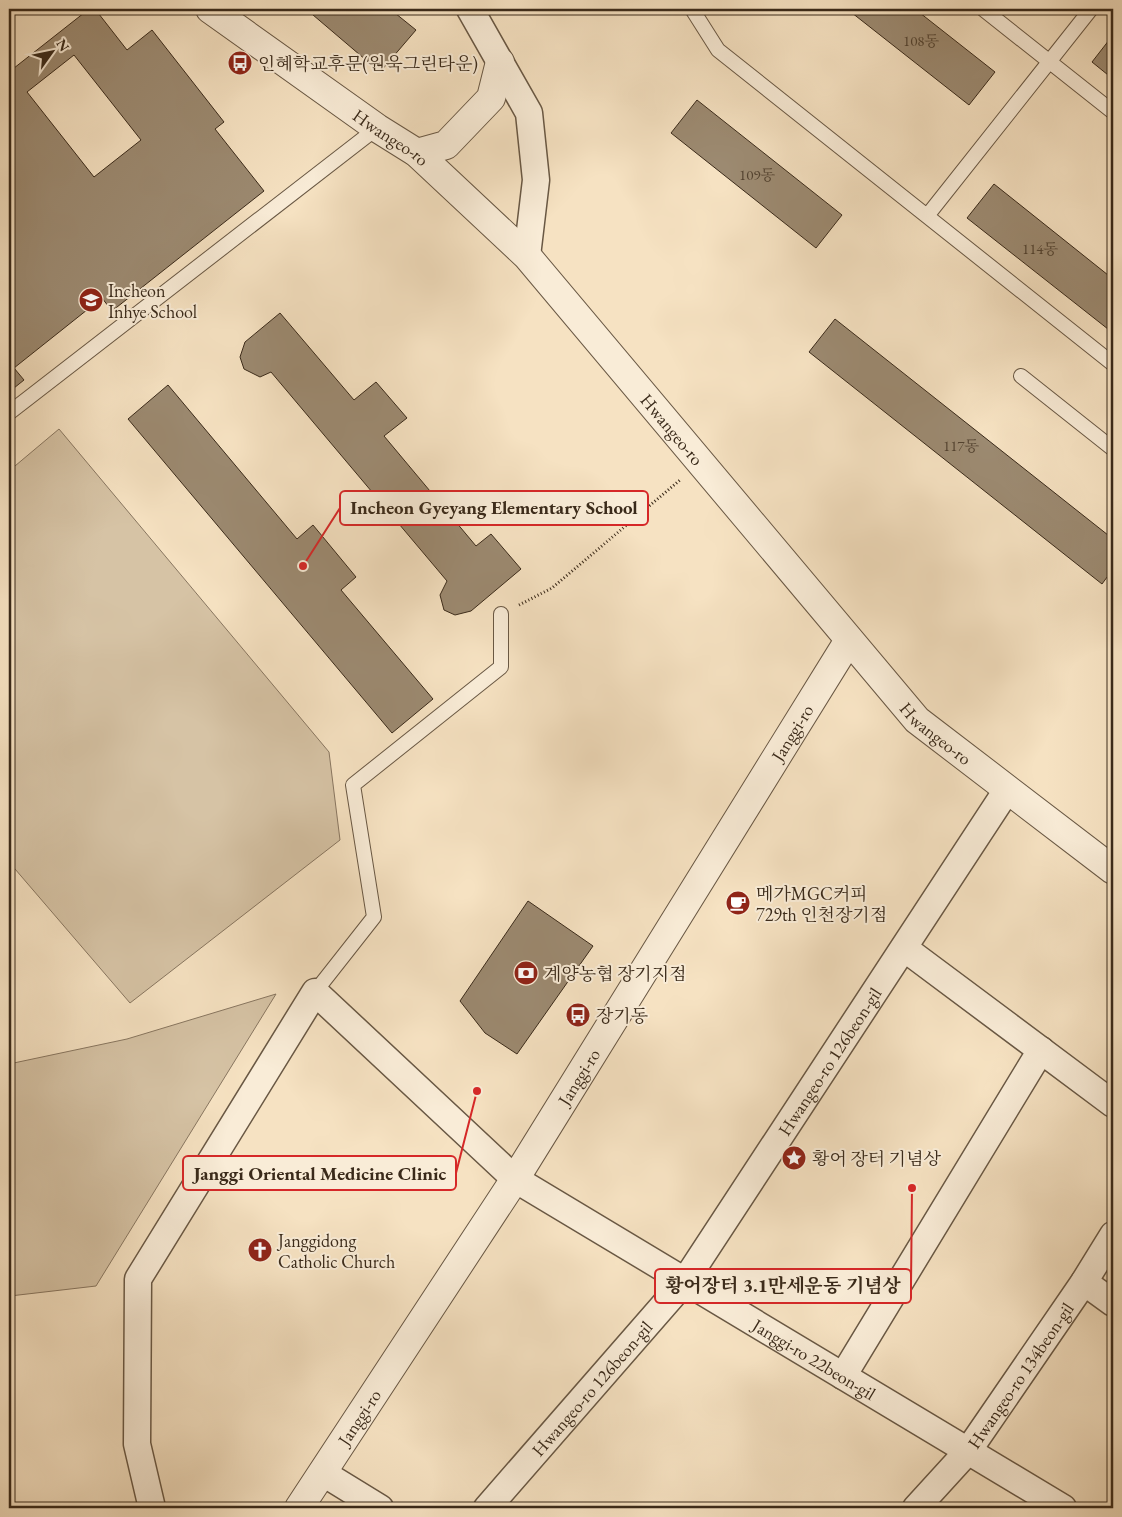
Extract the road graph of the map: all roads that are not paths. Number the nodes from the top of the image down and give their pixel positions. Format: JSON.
{"nodes":[{"id":1,"x":210,"y":9,"type":"edge"},
{"id":2,"x":470,"y":9,"type":"edge"},
{"id":3,"x":692,"y":9,"type":"edge"},
{"id":4,"x":983,"y":9,"type":"edge"},
{"id":5,"x":1091,"y":9,"type":"edge"},
{"id":6,"x":1049,"y":61,"type":"junction"},
{"id":7,"x":500,"y":62,"type":"junction"},
{"id":8,"x":1113,"y":112,"type":"edge"},
{"id":9,"x":377,"y":128,"type":"junction"},
{"id":10,"x":416,"y":153,"type":"junction"},
{"id":11,"x":927,"y":216,"type":"junction"},
{"id":12,"x":527,"y":256,"type":"junction"},
{"id":13,"x":1113,"y":364,"type":"edge"},
{"id":14,"x":1021,"y":376,"type":"dead end"},
{"id":15,"x":9,"y":413,"type":"edge"},
{"id":16,"x":1113,"y":449,"type":"edge"},
{"id":17,"x":501,"y":614,"type":"road end"},
{"id":18,"x":849,"y":640,"type":"junction"},
{"id":19,"x":1008,"y":790,"type":"junction"},
{"id":20,"x":1113,"y":870,"type":"edge"},
{"id":21,"x":904,"y":948,"type":"junction"},
{"id":22,"x":315,"y":992,"type":"junction"},
{"id":23,"x":1041,"y":1050,"type":"junction"},
{"id":24,"x":1113,"y":1104,"type":"edge"},
{"id":25,"x":515,"y":1179,"type":"junction"},
{"id":26,"x":1113,"y":1235,"type":"edge"},
{"id":27,"x":685,"y":1281,"type":"junction"},
{"id":28,"x":1084,"y":1282,"type":"junction"},
{"id":29,"x":1113,"y":1303,"type":"edge"},
{"id":30,"x":843,"y":1376,"type":"junction"},
{"id":31,"x":968,"y":1451,"type":"junction"},
{"id":32,"x":322,"y":1473,"type":"junction"},
{"id":33,"x":152,"y":1508,"type":"edge"},
{"id":34,"x":299,"y":1508,"type":"edge"},
{"id":35,"x":380,"y":1508,"type":"edge"},
{"id":36,"x":487,"y":1508,"type":"edge"},
{"id":37,"x":916,"y":1508,"type":"edge"},
{"id":38,"x":1063,"y":1508,"type":"edge"}],
"edges":[{"from":1,"to":9,"type":"street","name":"Hwangeo-ro"},
{"from":2,"to":7,"type":"street"},
{"from":3,"to":11,"type":"lane"},
{"from":4,"to":6,"type":"lane"},
{"from":5,"to":6,"type":"lane"},
{"from":6,"to":8,"type":"lane"},
{"from":6,"to":11,"type":"lane"},
{"from":7,"to":10,"type":"street"},
{"from":7,"to":12,"type":"street"},
{"from":9,"to":10,"type":"street","name":"Hwangeo-ro"},
{"from":9,"to":15,"type":"lane"},
{"from":10,"to":12,"type":"street","name":"Hwangeo-ro"},
{"from":11,"to":13,"type":"lane"},
{"from":12,"to":18,"type":"street","name":"Hwangeo-ro"},
{"from":14,"to":16,"type":"lane"},
{"from":17,"to":22,"type":"lane"},
{"from":18,"to":19,"type":"street","name":"Hwangeo-ro"},
{"from":18,"to":25,"type":"street","name":"Janggi-ro"},
{"from":19,"to":20,"type":"street","name":"Hwangeo-ro"},
{"from":19,"to":21,"type":"street","name":"Hwangeo-ro 126beon-gil"},
{"from":21,"to":23,"type":"street"},
{"from":21,"to":27,"type":"street","name":"Hwangeo-ro 126beon-gil"},
{"from":22,"to":25,"type":"street","name":"Janggi-ro 22beon-gil"},
{"from":22,"to":33,"type":"street"},
{"from":23,"to":24,"type":"street"},
{"from":23,"to":30,"type":"street"},
{"from":25,"to":27,"type":"street","name":"Janggi-ro 22beon-gil"},
{"from":25,"to":32,"type":"street","name":"Janggi-ro"},
{"from":26,"to":28,"type":"street","name":"Hwangeo-ro 134beon-gil"},
{"from":27,"to":30,"type":"street","name":"Janggi-ro 22beon-gil"},
{"from":27,"to":36,"type":"street","name":"Hwangeo-ro 126beon-gil"},
{"from":28,"to":29,"type":"street"},
{"from":28,"to":31,"type":"street","name":"Hwangeo-ro 134beon-gil"},
{"from":30,"to":31,"type":"street","name":"Janggi-ro 22beon-gil"},
{"from":31,"to":37,"type":"street","name":"Hwangeo-ro 134beon-gil"},
{"from":31,"to":38,"type":"street","name":"Janggi-ro 22beon-gil"},
{"from":32,"to":34,"type":"street","name":"Janggi-ro"},
{"from":32,"to":35,"type":"street"}]}
